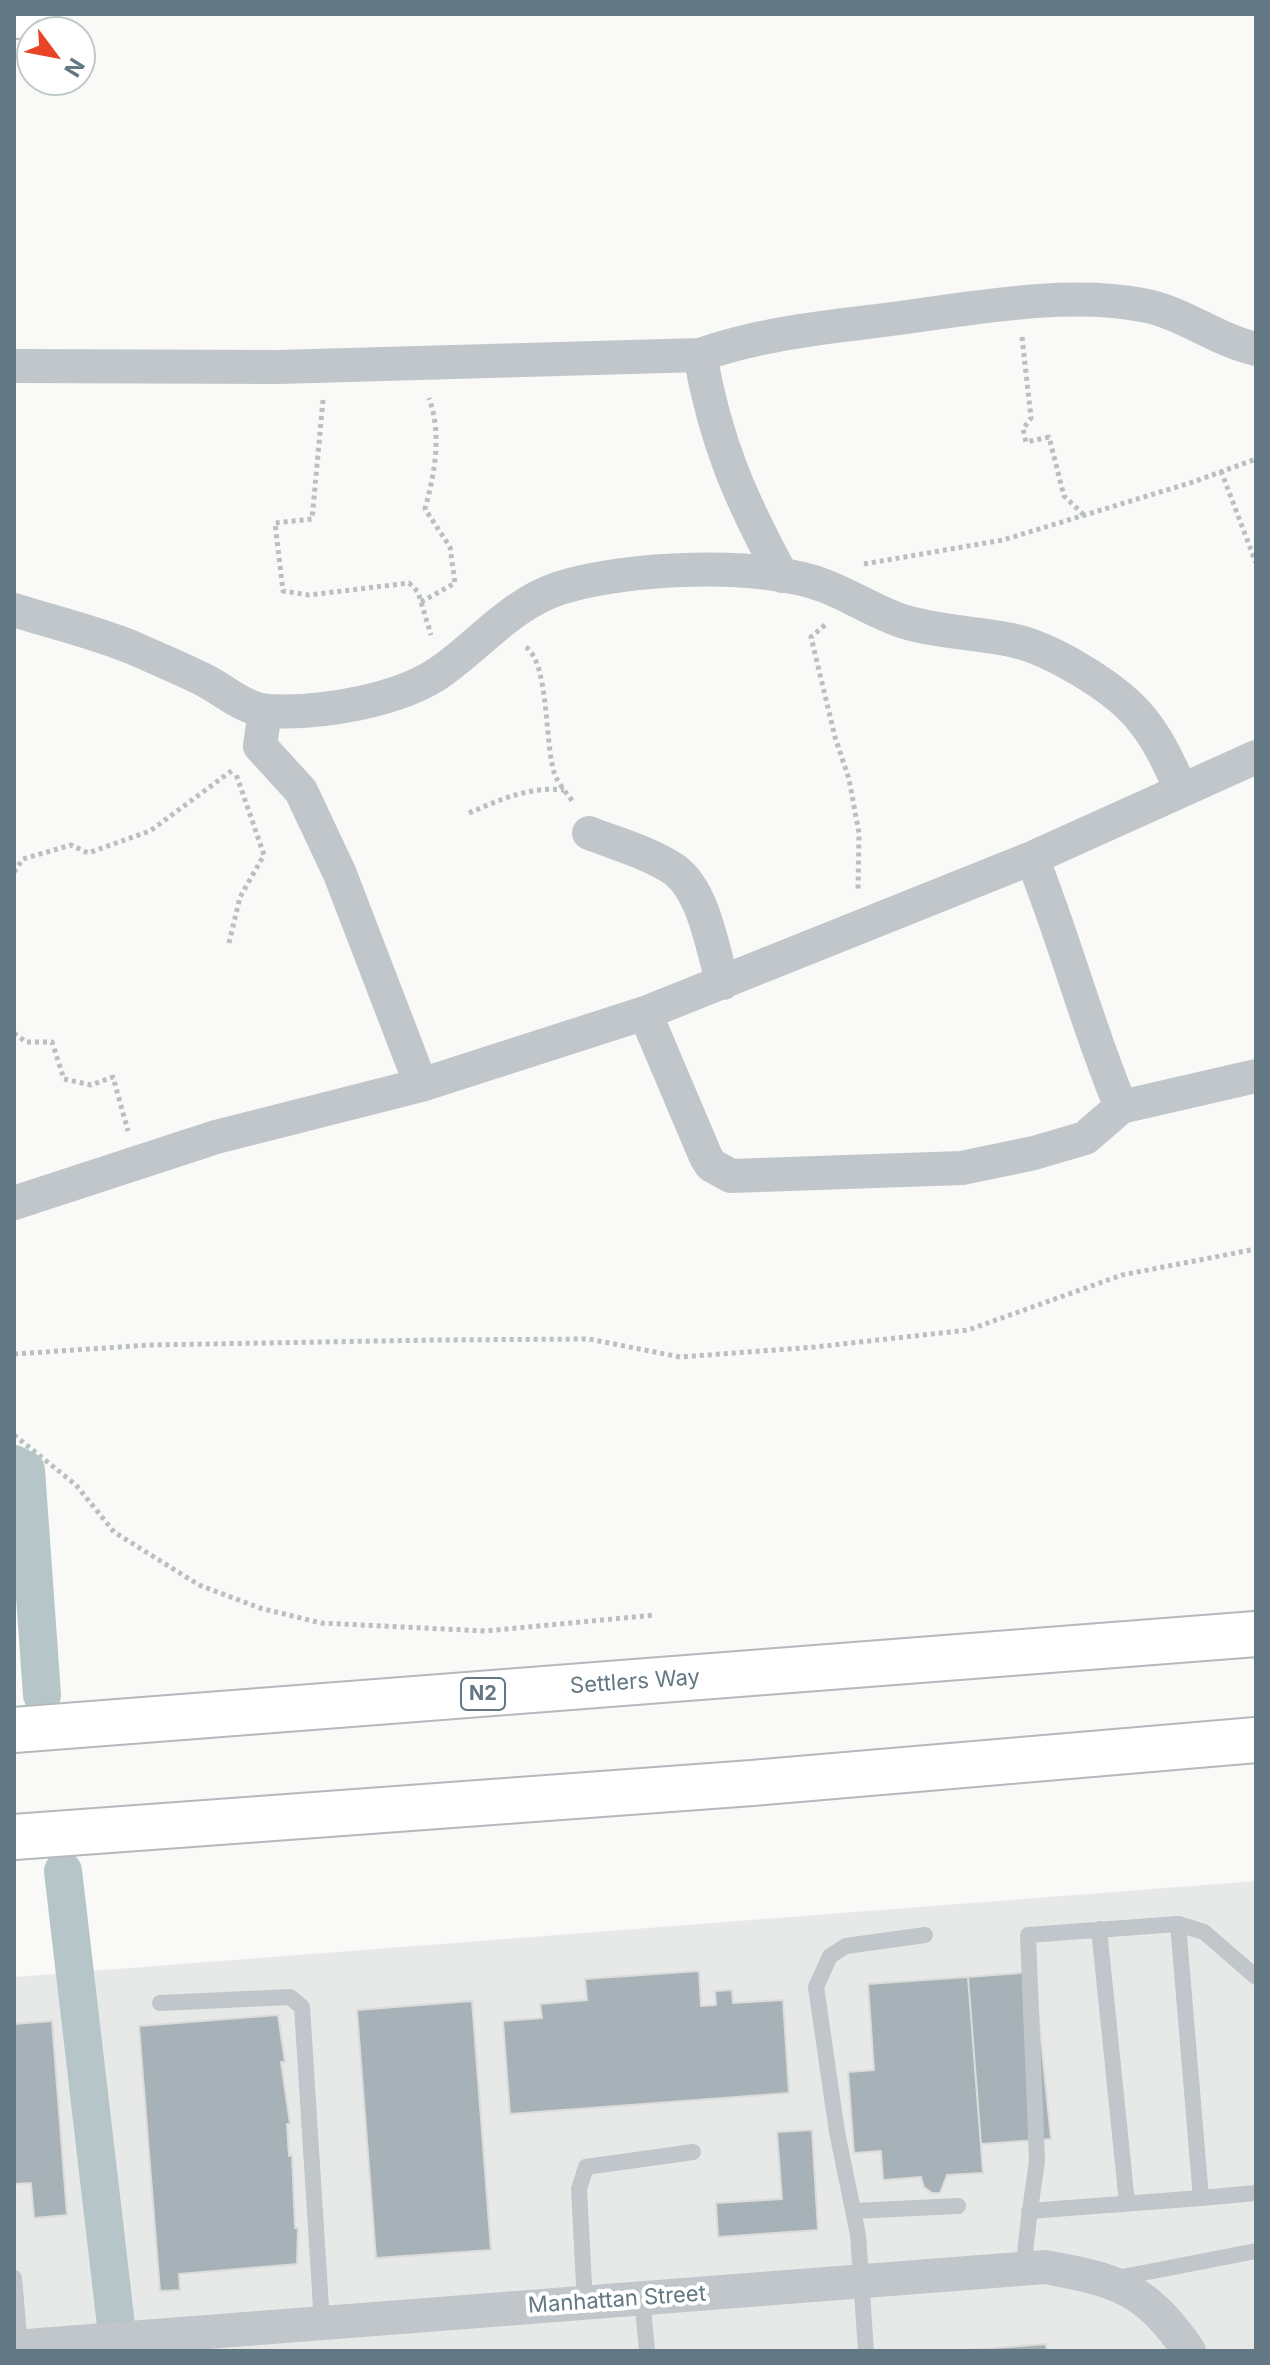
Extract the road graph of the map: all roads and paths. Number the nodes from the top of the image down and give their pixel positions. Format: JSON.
{"nodes":[{"id":1,"x":36,"y":14,"type":"edge"},
{"id":2,"x":14,"y":16,"type":"edge"},
{"id":3,"x":1008,"y":303,"type":"junction"},
{"id":4,"x":1256,"y":349,"type":"edge"},
{"id":5,"x":700,"y":355,"type":"junction"},
{"id":6,"x":417,"y":363,"type":"junction"},
{"id":7,"x":327,"y":365,"type":"junction"},
{"id":8,"x":14,"y":366,"type":"edge"},
{"id":9,"x":1256,"y":459,"type":"edge"},
{"id":10,"x":1221,"y":471,"type":"junction"},
{"id":11,"x":1084,"y":515,"type":"junction"},
{"id":12,"x":1256,"y":563,"type":"edge"},
{"id":13,"x":782,"y":576,"type":"junction"},
{"id":14,"x":838,"y":592,"type":"junction"},
{"id":15,"x":421,"y":602,"type":"junction"},
{"id":16,"x":14,"y":610,"type":"edge"},
{"id":17,"x":504,"y":618,"type":"junction"},
{"id":18,"x":442,"y":671,"type":"junction"},
{"id":19,"x":265,"y":711,"type":"junction"},
{"id":20,"x":260,"y":746,"type":"junction"},
{"id":21,"x":1256,"y":757,"type":"edge"},
{"id":22,"x":234,"y":769,"type":"junction"},
{"id":23,"x":1181,"y":789,"type":"junction"},
{"id":24,"x":565,"y":791,"type":"junction"},
{"id":25,"x":469,"y":813,"type":"dead end"},
{"id":26,"x":589,"y":833,"type":"joint"},
{"id":27,"x":1032,"y":858,"type":"junction"},
{"id":28,"x":14,"y":872,"type":"edge"},
{"id":29,"x":865,"y":927,"type":"junction"},
{"id":30,"x":229,"y":943,"type":"dead end"},
{"id":31,"x":723,"y":983,"type":"junction"},
{"id":32,"x":645,"y":1013,"type":"junction"},
{"id":33,"x":14,"y":1033,"type":"edge"},
{"id":34,"x":1256,"y":1076,"type":"edge"},
{"id":35,"x":421,"y":1085,"type":"junction"},
{"id":36,"x":1121,"y":1107,"type":"junction"},
{"id":37,"x":138,"y":1161,"type":"junction"},
{"id":38,"x":14,"y":1203,"type":"edge"},
{"id":39,"x":1256,"y":1249,"type":"edge"},
{"id":40,"x":14,"y":1354,"type":"edge"},
{"id":41,"x":14,"y":1435,"type":"edge"},
{"id":42,"x":655,"y":1615,"type":"dead end"},
{"id":43,"x":1256,"y":1634,"type":"edge"},
{"id":44,"x":14,"y":1730,"type":"edge"},
{"id":45,"x":1256,"y":1740,"type":"edge"},
{"id":46,"x":1256,"y":1755,"type":"edge"},
{"id":47,"x":752,"y":1783,"type":"junction"},
{"id":48,"x":14,"y":1837,"type":"edge"},
{"id":49,"x":1178,"y":1924,"type":"junction"},
{"id":50,"x":1099,"y":1929,"type":"junction"},
{"id":51,"x":925,"y":1935,"type":"dead end"},
{"id":52,"x":1256,"y":1977,"type":"edge"},
{"id":53,"x":160,"y":2003,"type":"dead end"},
{"id":54,"x":693,"y":2152,"type":"dead end"},
{"id":55,"x":1256,"y":2193,"type":"edge"},
{"id":56,"x":1201,"y":2198,"type":"junction"},
{"id":57,"x":1127,"y":2203,"type":"junction"},
{"id":58,"x":958,"y":2206,"type":"dead end"},
{"id":59,"x":853,"y":2211,"type":"junction"},
{"id":60,"x":1029,"y":2211,"type":"junction"},
{"id":61,"x":1256,"y":2251,"type":"edge"},
{"id":62,"x":1024,"y":2269,"type":"junction"},
{"id":63,"x":14,"y":2278,"type":"edge"},
{"id":64,"x":1110,"y":2279,"type":"junction"},
{"id":65,"x":862,"y":2282,"type":"junction"},
{"id":66,"x":642,"y":2298,"type":"junction"},
{"id":67,"x":585,"y":2303,"type":"junction"},
{"id":68,"x":322,"y":2323,"type":"junction"},
{"id":69,"x":17,"y":2347,"type":"edge"},
{"id":70,"x":647,"y":2351,"type":"edge"},
{"id":71,"x":866,"y":2351,"type":"edge"},
{"id":72,"x":1189,"y":2351,"type":"edge"}],
"edges":[{"from":1,"to":2,"type":"main road"},
{"from":3,"to":4,"type":"street"},
{"from":3,"to":5,"type":"street"},
{"from":3,"to":11,"type":"path"},
{"from":5,"to":6,"type":"street"},
{"from":5,"to":13,"type":"street"},
{"from":6,"to":7,"type":"street"},
{"from":6,"to":15,"type":"path"},
{"from":7,"to":8,"type":"street"},
{"from":7,"to":15,"type":"path"},
{"from":9,"to":10,"type":"path"},
{"from":10,"to":11,"type":"path"},
{"from":10,"to":12,"type":"path"},
{"from":11,"to":14,"type":"path"},
{"from":13,"to":14,"type":"street"},
{"from":13,"to":17,"type":"street"},
{"from":14,"to":23,"type":"street"},
{"from":14,"to":29,"type":"path"},
{"from":15,"to":18,"type":"path"},
{"from":16,"to":19,"type":"street"},
{"from":17,"to":18,"type":"street"},
{"from":17,"to":24,"type":"path"},
{"from":18,"to":19,"type":"street"},
{"from":19,"to":20,"type":"street"},
{"from":20,"to":22,"type":"path"},
{"from":20,"to":35,"type":"street"},
{"from":21,"to":23,"type":"street"},
{"from":22,"to":28,"type":"path"},
{"from":22,"to":30,"type":"path"},
{"from":23,"to":27,"type":"street"},
{"from":24,"to":25,"type":"path"},
{"from":24,"to":26,"type":"path"},
{"from":26,"to":31,"type":"street"},
{"from":27,"to":29,"type":"street"},
{"from":27,"to":36,"type":"street"},
{"from":29,"to":31,"type":"street"},
{"from":31,"to":32,"type":"street"},
{"from":32,"to":35,"type":"street"},
{"from":32,"to":36,"type":"street"},
{"from":33,"to":37,"type":"path"},
{"from":34,"to":36,"type":"street"},
{"from":35,"to":37,"type":"street"},
{"from":37,"to":38,"type":"street"},
{"from":39,"to":40,"type":"path"},
{"from":41,"to":42,"type":"path"},
{"from":43,"to":44,"type":"main road","name":"Settlers Way","number":"N2"},
{"from":45,"to":47,"type":"main road"},
{"from":46,"to":47,"type":"main road"},
{"from":47,"to":48,"type":"main road"},
{"from":49,"to":50,"type":"lane"},
{"from":49,"to":52,"type":"lane"},
{"from":49,"to":56,"type":"lane"},
{"from":50,"to":57,"type":"lane"},
{"from":50,"to":60,"type":"lane"},
{"from":51,"to":59,"type":"lane"},
{"from":53,"to":68,"type":"lane"},
{"from":54,"to":67,"type":"lane"},
{"from":55,"to":56,"type":"lane"},
{"from":56,"to":57,"type":"lane"},
{"from":57,"to":60,"type":"lane"},
{"from":58,"to":59,"type":"lane"},
{"from":59,"to":65,"type":"lane"},
{"from":60,"to":62,"type":"lane"},
{"from":61,"to":64,"type":"lane"},
{"from":62,"to":64,"type":"street","name":"Manhattan Street"},
{"from":62,"to":65,"type":"street","name":"Manhattan Street"},
{"from":63,"to":69,"type":"lane"},
{"from":64,"to":72,"type":"street","name":"Manhattan Street"},
{"from":65,"to":66,"type":"street","name":"Manhattan Street"},
{"from":65,"to":71,"type":"lane"},
{"from":66,"to":67,"type":"street","name":"Manhattan Street"},
{"from":66,"to":70,"type":"lane"},
{"from":67,"to":68,"type":"street","name":"Manhattan Street"},
{"from":68,"to":69,"type":"street","name":"Manhattan Street"}]}
